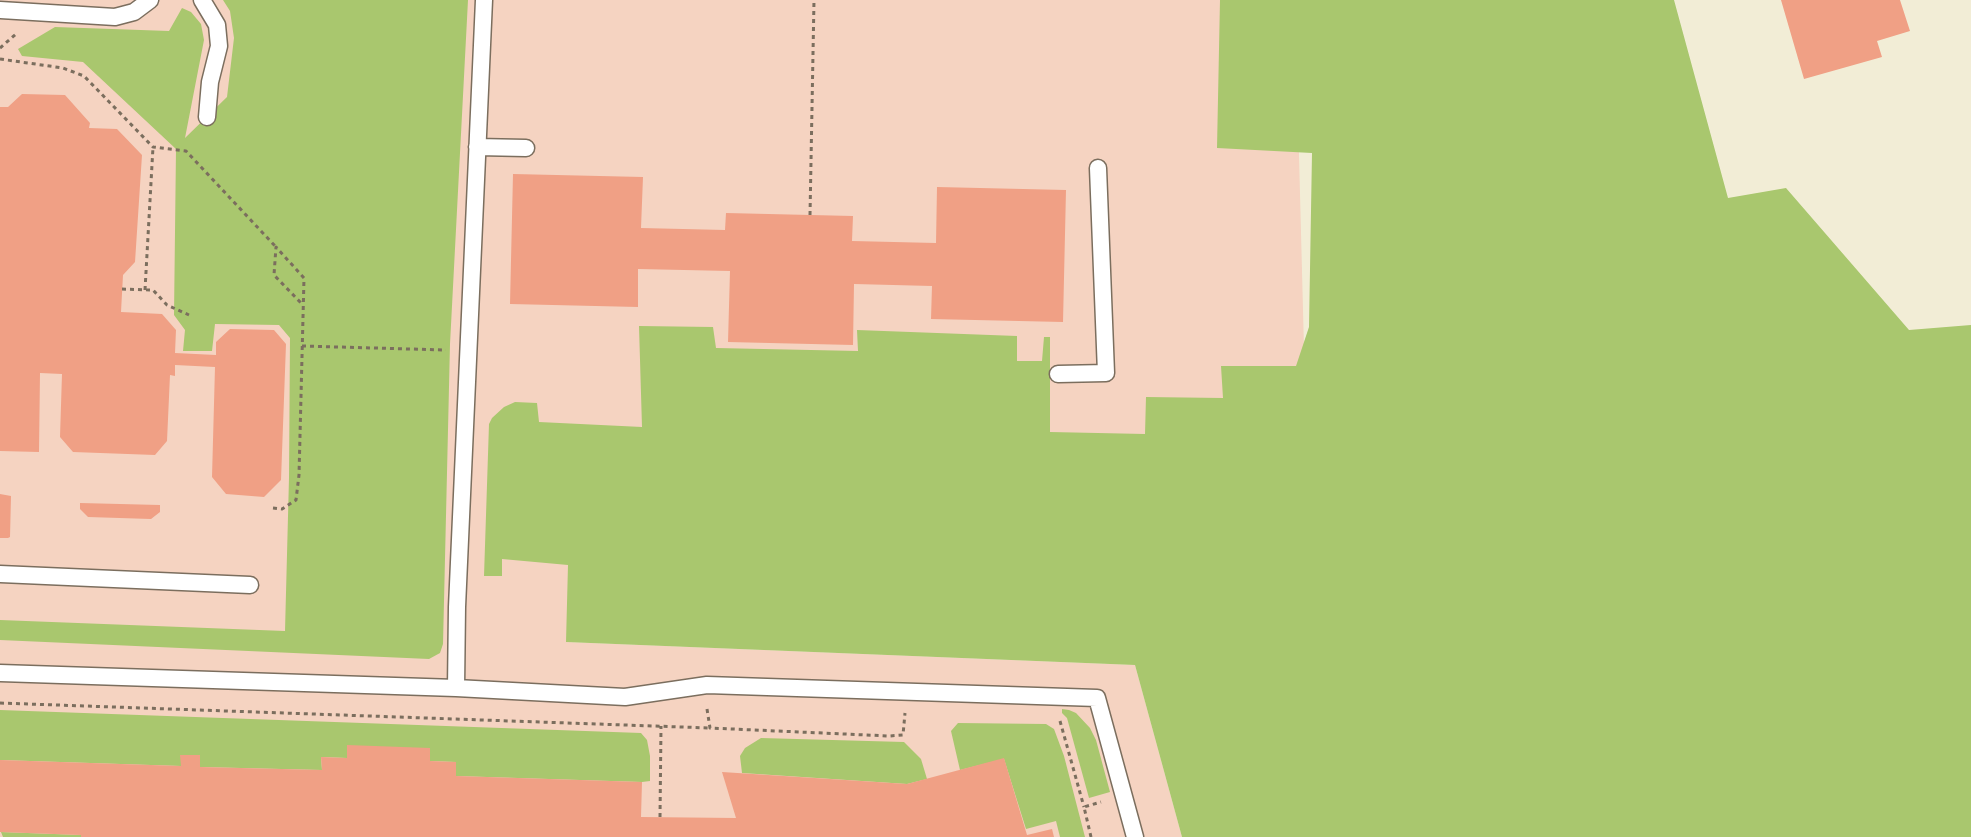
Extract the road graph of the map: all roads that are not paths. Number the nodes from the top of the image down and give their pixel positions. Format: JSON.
{"nodes":[{"id":1,"x":150,"y":0,"type":"edge"},
{"id":2,"x":202,"y":0,"type":"edge"},
{"id":3,"x":484,"y":0,"type":"edge"},
{"id":4,"x":0,"y":10,"type":"edge"},
{"id":5,"x":207,"y":117,"type":"dead end"},
{"id":6,"x":477,"y":147,"type":"junction"},
{"id":7,"x":526,"y":148,"type":"dead end"},
{"id":8,"x":1098,"y":168,"type":"dead end"},
{"id":9,"x":1058,"y":374,"type":"dead end"},
{"id":10,"x":0,"y":574,"type":"edge"},
{"id":11,"x":250,"y":585,"type":"dead end"},
{"id":12,"x":0,"y":673,"type":"edge"},
{"id":13,"x":456,"y":688,"type":"junction"},
{"id":14,"x":1135,"y":837,"type":"edge"}],
"edges":[{"from":1,"to":4,"type":"lane"},
{"from":2,"to":5,"type":"lane"},
{"from":3,"to":6,"type":"lane"},
{"from":6,"to":7,"type":"lane"},
{"from":6,"to":13,"type":"lane"},
{"from":8,"to":9,"type":"lane"},
{"from":10,"to":11,"type":"lane"},
{"from":12,"to":13,"type":"lane"},
{"from":13,"to":14,"type":"lane"}]}
